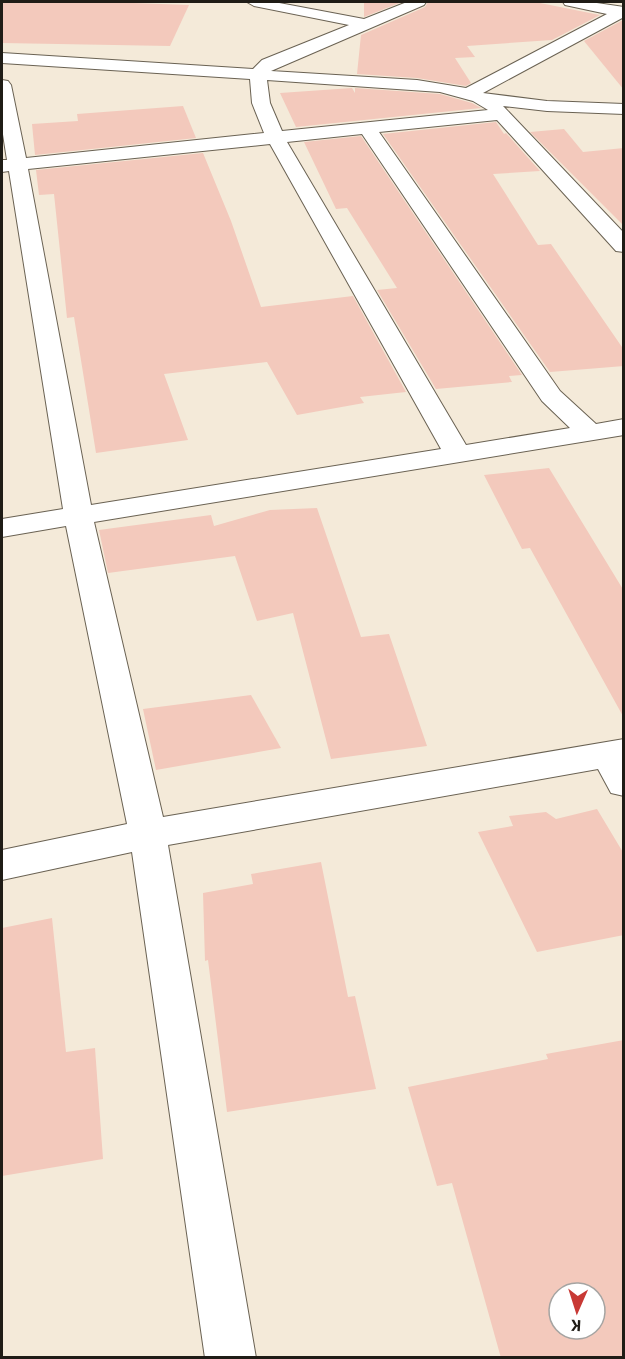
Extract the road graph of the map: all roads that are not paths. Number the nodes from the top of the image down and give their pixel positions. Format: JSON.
{"nodes":[{"id":1,"x":254,"y":2,"type":"edge"},
{"id":2,"x":419,"y":2,"type":"edge"},
{"id":3,"x":570,"y":2,"type":"edge"},
{"id":4,"x":622,"y":8,"type":"edge"},
{"id":5,"x":365,"y":24,"type":"junction"},
{"id":6,"x":2,"y":58,"type":"edge"},
{"id":7,"x":258,"y":74,"type":"junction"},
{"id":8,"x":2,"y":85,"type":"edge"},
{"id":9,"x":476,"y":95,"type":"junction"},
{"id":10,"x":624,"y":109,"type":"edge"},
{"id":11,"x":502,"y":114,"type":"junction"},
{"id":12,"x":368,"y":129,"type":"junction"},
{"id":13,"x":275,"y":138,"type":"junction"},
{"id":14,"x":10,"y":165,"type":"edge"},
{"id":15,"x":624,"y":246,"type":"edge"},
{"id":16,"x":624,"y":427,"type":"edge"},
{"id":17,"x":590,"y":432,"type":"junction"},
{"id":18,"x":457,"y":453,"type":"junction"},
{"id":19,"x":78,"y":514,"type":"junction"},
{"id":20,"x":2,"y":528,"type":"edge"},
{"id":21,"x":618,"y":764,"type":"edge"},
{"id":22,"x":148,"y":834,"type":"junction"},
{"id":23,"x":2,"y":865,"type":"edge"},
{"id":24,"x":231,"y":1358,"type":"edge"}],
"edges":[{"from":1,"to":5,"type":"street"},
{"from":2,"to":5,"type":"street"},
{"from":3,"to":4,"type":"street"},
{"from":4,"to":9,"type":"street"},
{"from":5,"to":7,"type":"street"},
{"from":6,"to":7,"type":"street"},
{"from":7,"to":9,"type":"street"},
{"from":7,"to":13,"type":"street"},
{"from":8,"to":14,"type":"street"},
{"from":9,"to":10,"type":"street"},
{"from":9,"to":11,"type":"street"},
{"from":11,"to":12,"type":"street"},
{"from":11,"to":15,"type":"street"},
{"from":12,"to":13,"type":"street"},
{"from":12,"to":17,"type":"street"},
{"from":13,"to":14,"type":"street"},
{"from":13,"to":18,"type":"street"},
{"from":14,"to":19,"type":"street"},
{"from":16,"to":17,"type":"street"},
{"from":17,"to":18,"type":"street"},
{"from":18,"to":19,"type":"street"},
{"from":19,"to":20,"type":"street"},
{"from":19,"to":22,"type":"street"},
{"from":21,"to":22,"type":"street"},
{"from":22,"to":23,"type":"street"},
{"from":22,"to":24,"type":"street"}]}
